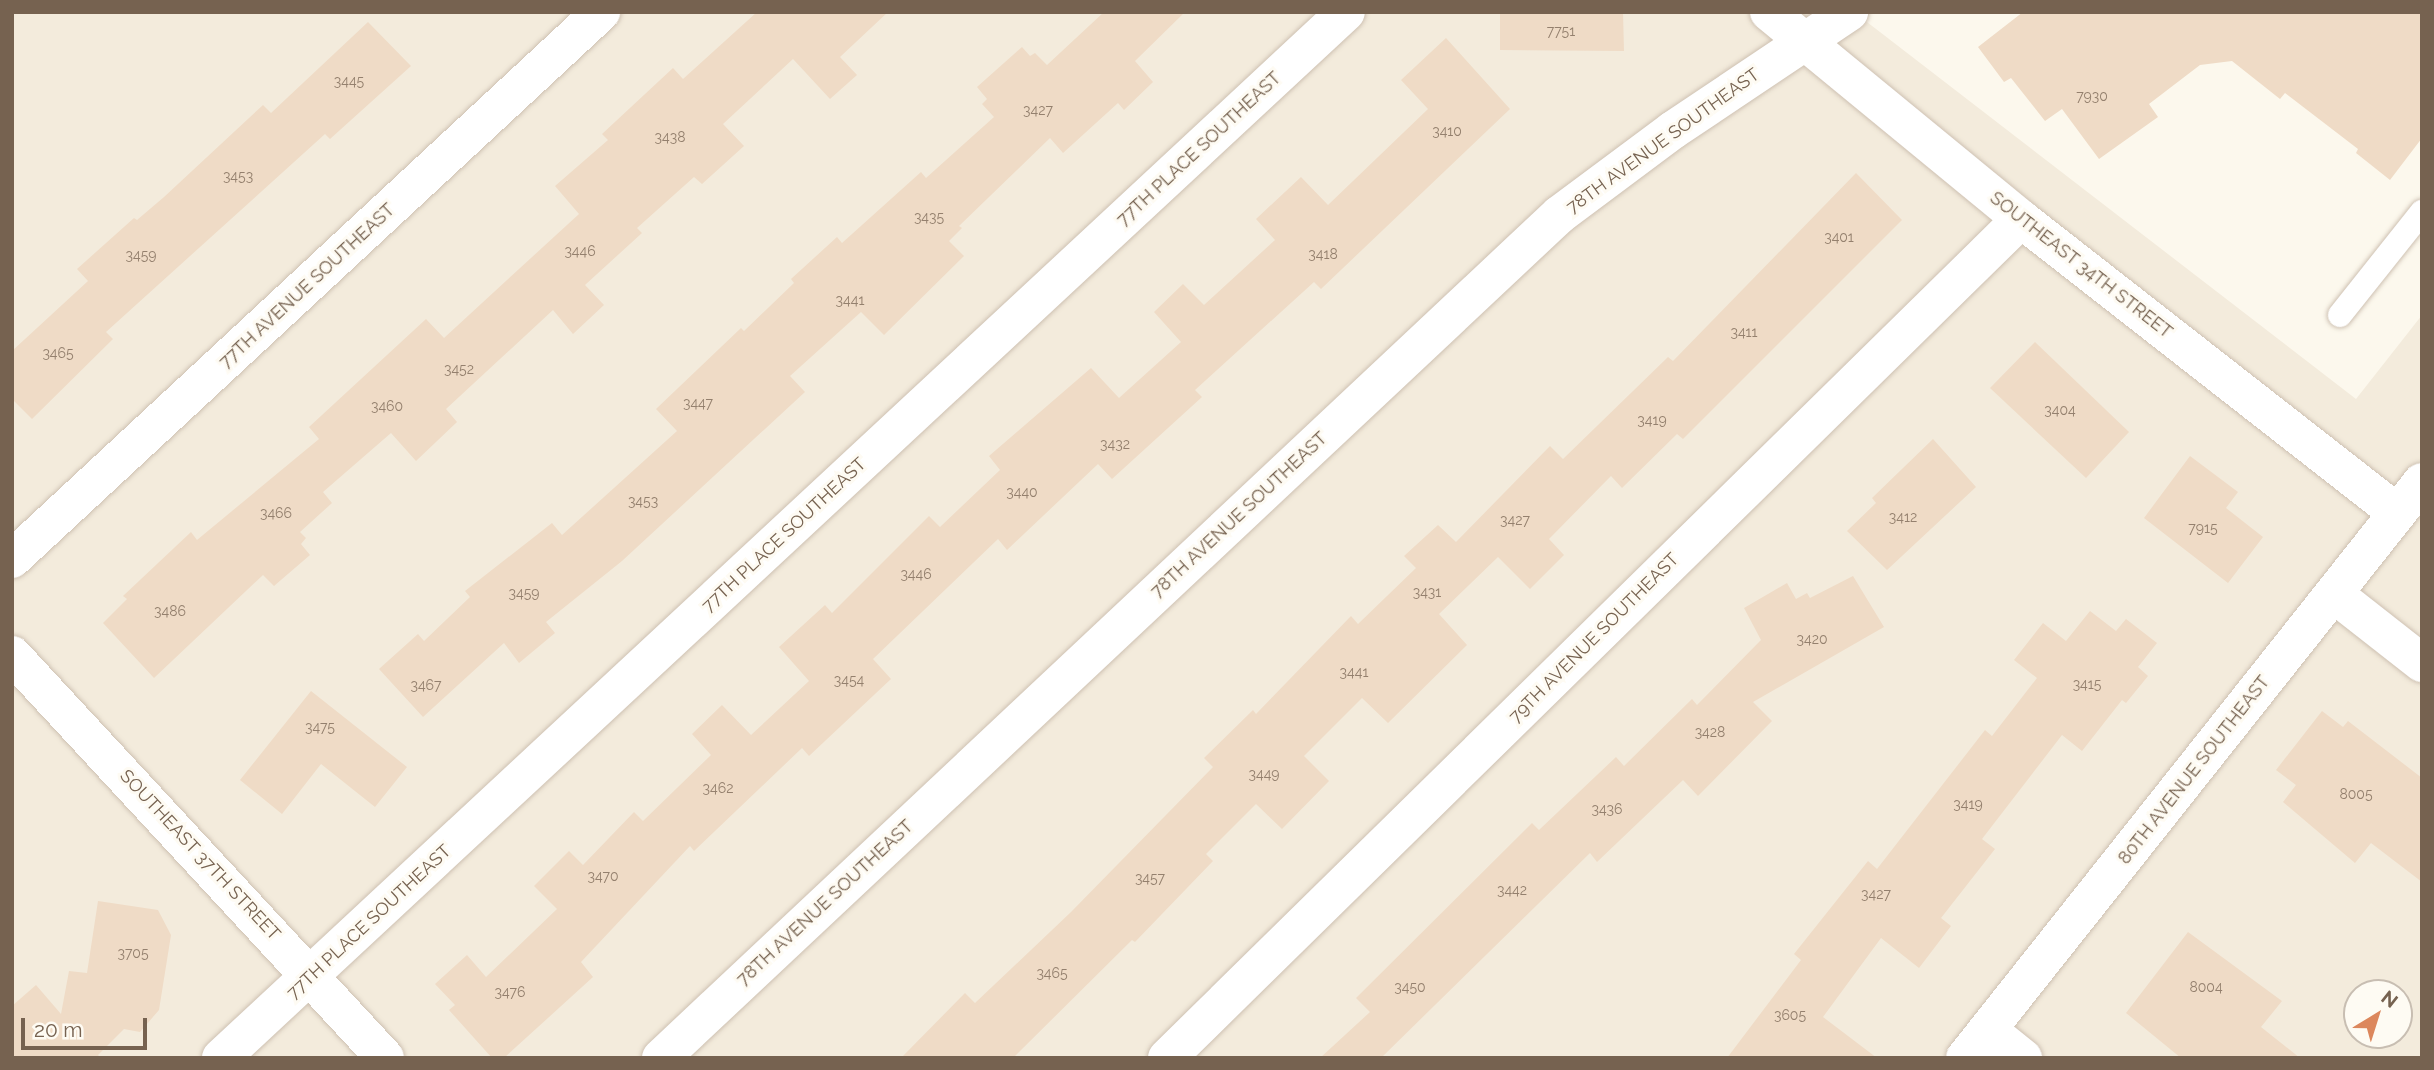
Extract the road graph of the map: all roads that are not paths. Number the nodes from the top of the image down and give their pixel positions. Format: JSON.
{"nodes":[{"id":1,"x":601,"y":12,"type":"edge"},
{"id":2,"x":1346,"y":12,"type":"edge"},
{"id":3,"x":1769,"y":12,"type":"edge"},
{"id":4,"x":1849,"y":12,"type":"edge"},
{"id":5,"x":1804,"y":41,"type":"junction"},
{"id":6,"x":2422,"y":212,"type":"edge"},
{"id":7,"x":2021,"y":219,"type":"junction"},
{"id":8,"x":2340,"y":315,"type":"dead end"},
{"id":9,"x":2422,"y":482,"type":"edge"},
{"id":10,"x":2397,"y":513,"type":"junction"},
{"id":11,"x":12,"y":559,"type":"edge"},
{"id":12,"x":2334,"y":594,"type":"junction"},
{"id":13,"x":12,"y":655,"type":"edge"},
{"id":14,"x":2422,"y":663,"type":"edge"},
{"id":15,"x":312,"y":975,"type":"junction"},
{"id":16,"x":1976,"y":1044,"type":"edge"},
{"id":17,"x":222,"y":1058,"type":"edge"},
{"id":18,"x":385,"y":1058,"type":"edge"},
{"id":19,"x":661,"y":1058,"type":"edge"},
{"id":20,"x":1167,"y":1058,"type":"edge"},
{"id":21,"x":2023,"y":1058,"type":"edge"}],
"edges":[{"from":1,"to":11,"type":"street","name":"77TH AVENUE SOUTHEAST"},
{"from":2,"to":15,"type":"street","name":"77TH PLACE SOUTHEAST"},
{"from":3,"to":5,"type":"street","name":"SOUTHEAST 34TH STREET"},
{"from":4,"to":5,"type":"street","name":"78TH AVENUE SOUTHEAST"},
{"from":5,"to":7,"type":"street","name":"SOUTHEAST 34TH STREET"},
{"from":5,"to":19,"type":"street","name":"78TH AVENUE SOUTHEAST"},
{"from":6,"to":8,"type":"lane"},
{"from":7,"to":10,"type":"street","name":"SOUTHEAST 34TH STREET"},
{"from":7,"to":20,"type":"street","name":"79TH AVENUE SOUTHEAST"},
{"from":9,"to":10,"type":"street","name":"80TH AVENUE SOUTHEAST"},
{"from":10,"to":12,"type":"street","name":"80TH AVENUE SOUTHEAST"},
{"from":12,"to":14,"type":"street"},
{"from":12,"to":16,"type":"street","name":"80TH AVENUE SOUTHEAST"},
{"from":13,"to":15,"type":"street","name":"SOUTHEAST 37TH STREET"},
{"from":15,"to":17,"type":"street","name":"77TH PLACE SOUTHEAST"},
{"from":15,"to":18,"type":"street","name":"SOUTHEAST 37TH STREET"},
{"from":16,"to":21,"type":"street"}]}
